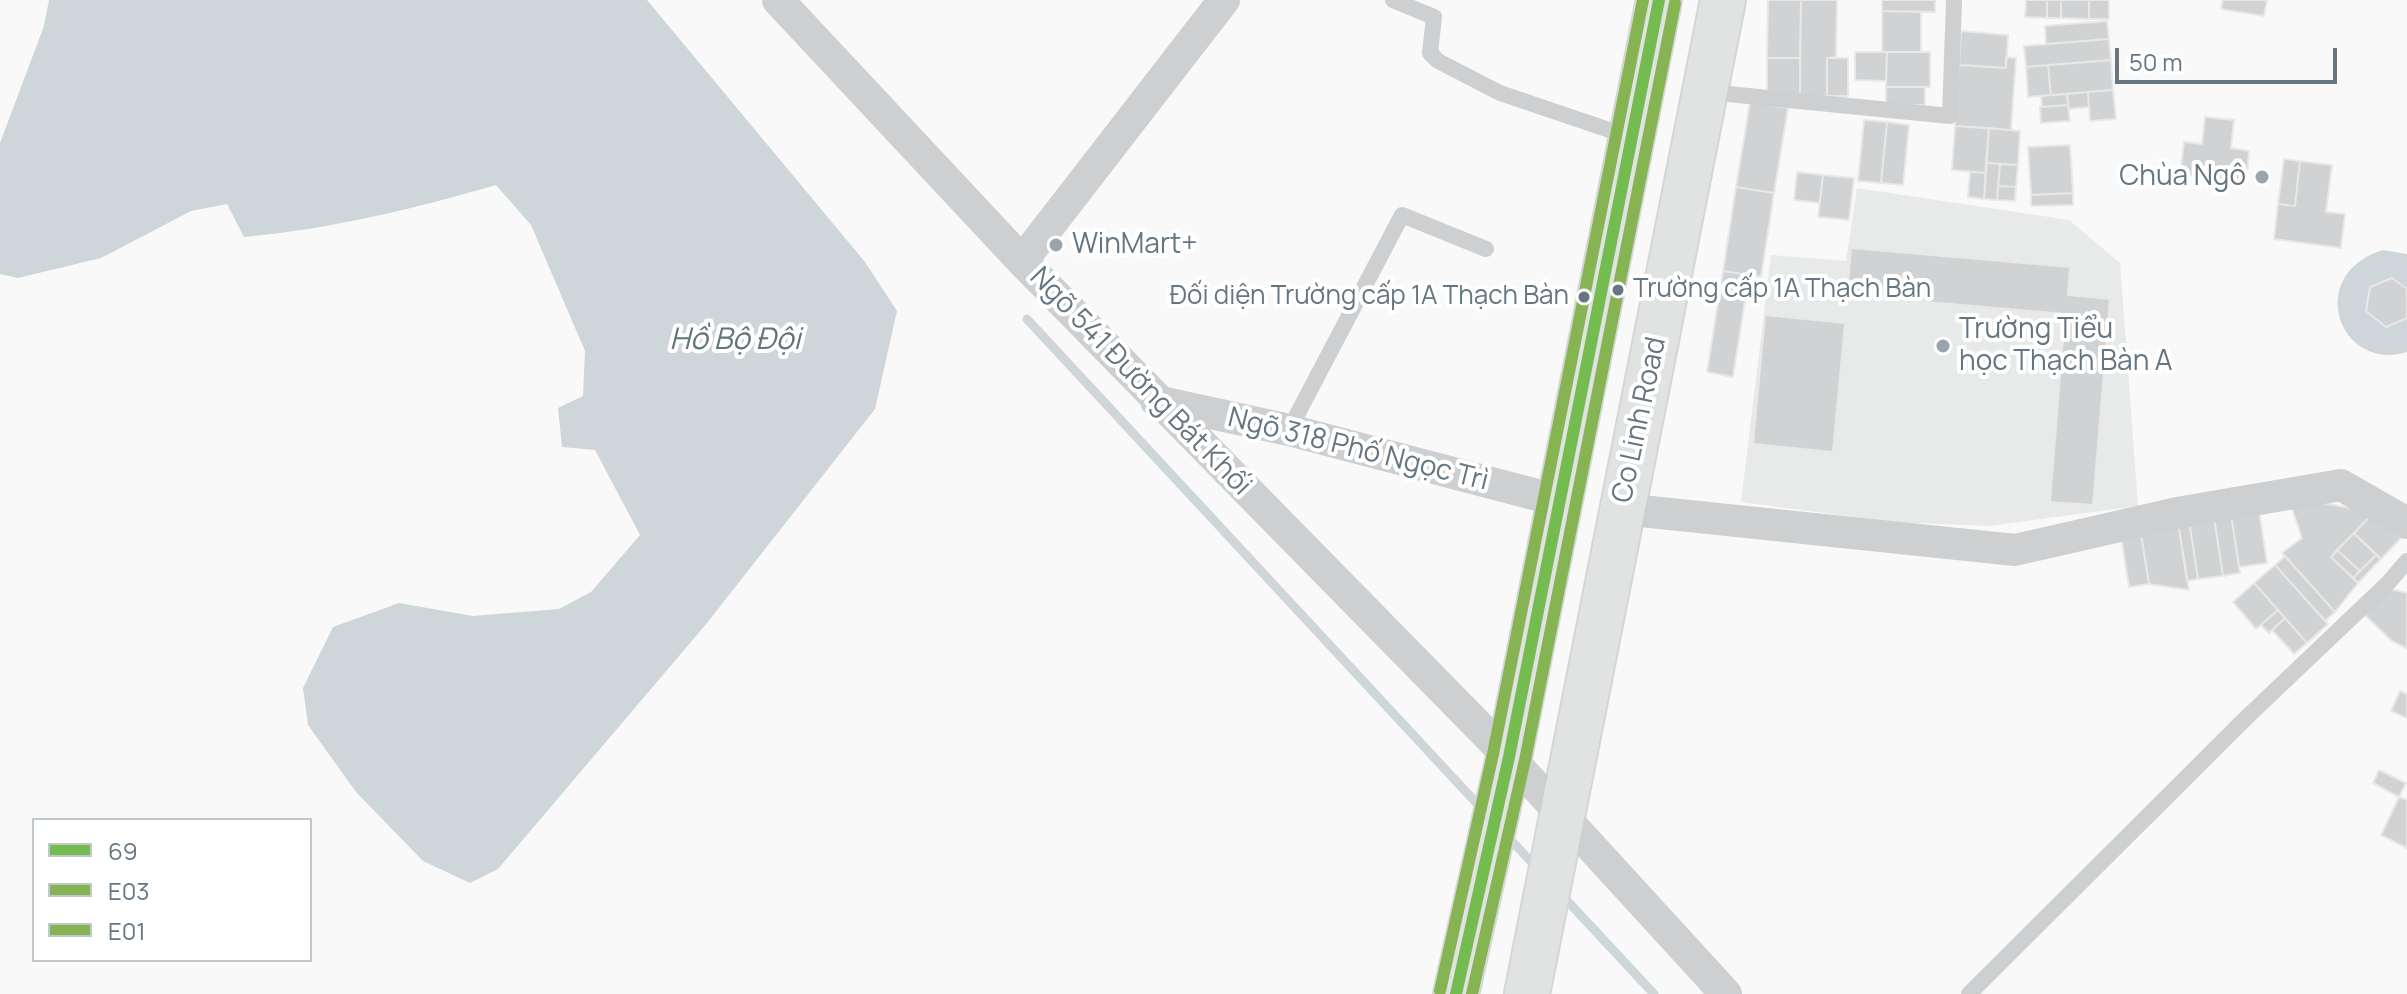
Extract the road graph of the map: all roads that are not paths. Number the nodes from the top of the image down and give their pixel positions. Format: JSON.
{"nodes":[{"id":1,"x":778,"y":0,"type":"edge"},
{"id":2,"x":1224,"y":0,"type":"edge"},
{"id":3,"x":1393,"y":0,"type":"edge"},
{"id":4,"x":1659,"y":0,"type":"edge"},
{"id":5,"x":1723,"y":0,"type":"edge"},
{"id":6,"x":1954,"y":0,"type":"edge"},
{"id":7,"x":1706,"y":92,"type":"junction"},
{"id":8,"x":1634,"y":138,"type":"junction"},
{"id":9,"x":1624,"y":186,"type":"junction"},
{"id":10,"x":1685,"y":197,"type":"junction"},
{"id":11,"x":1486,"y":249,"type":"dead end"},
{"id":12,"x":1022,"y":261,"type":"junction"},
{"id":13,"x":1156,"y":401,"type":"junction"},
{"id":14,"x":1289,"y":430,"type":"junction"},
{"id":15,"x":1560,"y":501,"type":"junction"},
{"id":16,"x":1622,"y":509,"type":"junction"},
{"id":17,"x":2407,"y":523,"type":"edge"},
{"id":18,"x":2407,"y":561,"type":"edge"},
{"id":19,"x":1506,"y":769,"type":"junction"},
{"id":20,"x":1560,"y":828,"type":"junction"},
{"id":21,"x":1531,"y":975,"type":"edge"},
{"id":22,"x":1456,"y":994,"type":"edge"},
{"id":23,"x":1726,"y":994,"type":"edge"},
{"id":24,"x":1969,"y":994,"type":"edge"}],
"edges":[{"from":1,"to":12,"type":"street","name":"Ngõ 541 Đường Bát Khối"},
{"from":2,"to":12,"type":"street"},
{"from":3,"to":8,"type":"lane"},
{"from":4,"to":8,"type":"main road"},
{"from":5,"to":7,"type":"main road","name":"Co Linh Road"},
{"from":6,"to":7,"type":"lane"},
{"from":7,"to":10,"type":"main road","name":"Co Linh Road"},
{"from":8,"to":9,"type":"main road"},
{"from":9,"to":10,"type":"main road"},
{"from":9,"to":15,"type":"main road"},
{"from":10,"to":16,"type":"main road","name":"Co Linh Road"},
{"from":11,"to":14,"type":"lane"},
{"from":12,"to":13,"type":"street","name":"Ngõ 541 Đường Bát Khối"},
{"from":13,"to":14,"type":"street","name":"Ngõ 318 Phố Ngọc Trì"},
{"from":13,"to":19,"type":"street","name":"Ngõ 541 Đường Bát Khối"},
{"from":14,"to":15,"type":"street","name":"Ngõ 318 Phố Ngọc Trì"},
{"from":15,"to":19,"type":"main road"},
{"from":16,"to":17,"type":"street"},
{"from":16,"to":20,"type":"main road","name":"Co Linh Road"},
{"from":18,"to":24,"type":"lane"},
{"from":19,"to":20,"type":"street","name":"Ngõ 541 Đường Bát Khối"},
{"from":19,"to":22,"type":"main road"},
{"from":20,"to":21,"type":"main road","name":"Co Linh Road"},
{"from":20,"to":23,"type":"street","name":"Ngõ 541 Đường Bát Khối"}]}
